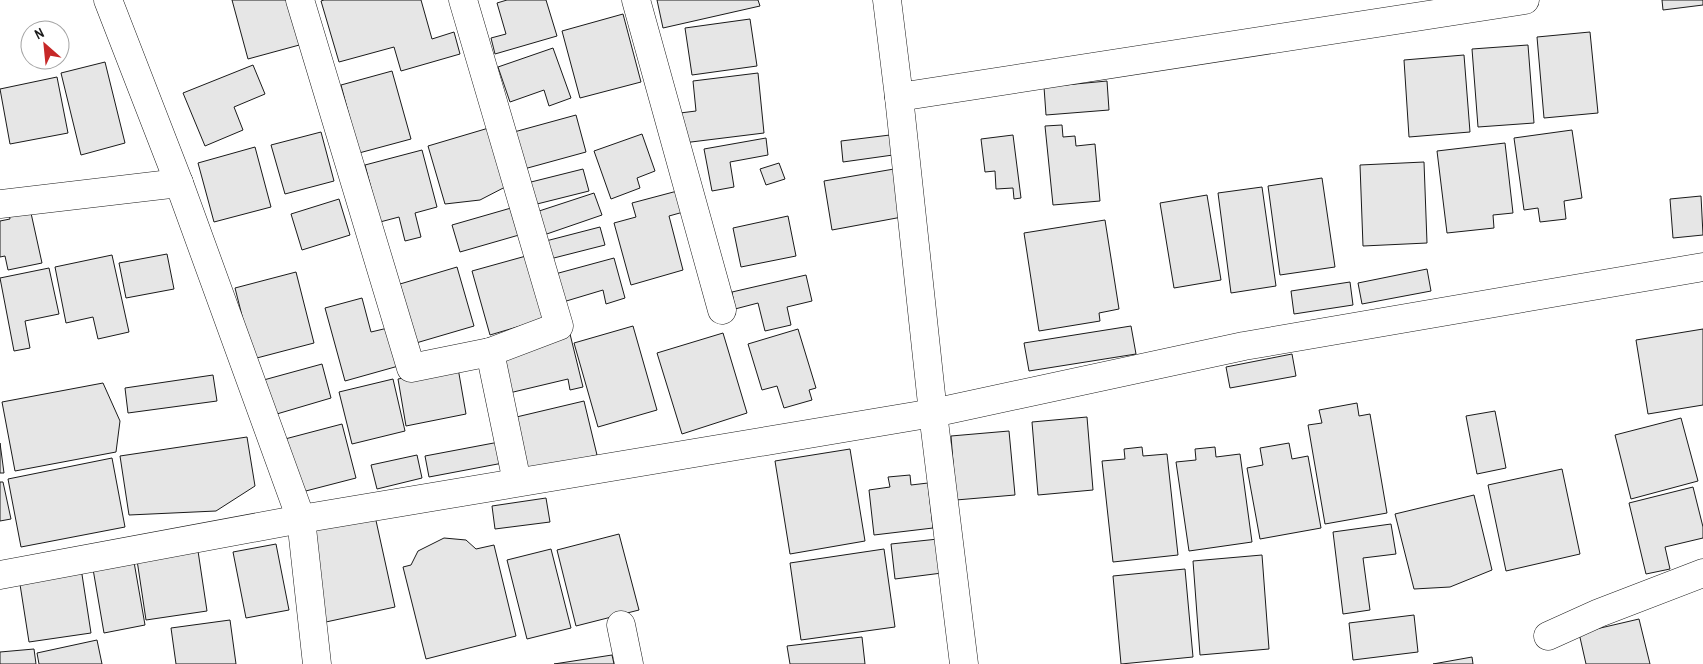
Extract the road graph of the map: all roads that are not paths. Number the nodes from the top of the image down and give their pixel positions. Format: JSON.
{"nodes":[{"id":1,"x":108,"y":0,"type":"edge"},
{"id":2,"x":300,"y":0,"type":"edge"},
{"id":3,"x":463,"y":0,"type":"edge"},
{"id":4,"x":636,"y":0,"type":"edge"},
{"id":5,"x":887,"y":0,"type":"edge"},
{"id":6,"x":1525,"y":0,"type":"edge"},
{"id":7,"x":899,"y":97,"type":"junction"},
{"id":8,"x":179,"y":184,"type":"junction"},
{"id":9,"x":0,"y":204,"type":"edge"},
{"id":10,"x":1703,"y":267,"type":"edge"},
{"id":11,"x":722,"y":310,"type":"dead end"},
{"id":12,"x":490,"y":352,"type":"junction"},
{"id":13,"x":933,"y":413,"type":"junction"},
{"id":14,"x":517,"y":482,"type":"junction"},
{"id":15,"x":300,"y":519,"type":"junction"},
{"id":16,"x":1703,"y":574,"type":"edge"},
{"id":17,"x":0,"y":575,"type":"edge"},
{"id":18,"x":622,"y":625,"type":"dead end"},
{"id":19,"x":1548,"y":636,"type":"dead end"},
{"id":20,"x":317,"y":664,"type":"edge"},
{"id":21,"x":629,"y":664,"type":"edge"},
{"id":22,"x":964,"y":664,"type":"edge"}],
"edges":[{"from":1,"to":8,"type":"street"},
{"from":2,"to":12,"type":"street"},
{"from":3,"to":12,"type":"street"},
{"from":4,"to":11,"type":"street"},
{"from":5,"to":7,"type":"street"},
{"from":6,"to":7,"type":"street"},
{"from":7,"to":13,"type":"street"},
{"from":8,"to":9,"type":"street"},
{"from":8,"to":15,"type":"street"},
{"from":10,"to":13,"type":"street"},
{"from":12,"to":14,"type":"street"},
{"from":13,"to":14,"type":"street"},
{"from":13,"to":22,"type":"street"},
{"from":14,"to":15,"type":"street"},
{"from":15,"to":17,"type":"street"},
{"from":15,"to":20,"type":"street"},
{"from":16,"to":19,"type":"street"},
{"from":18,"to":21,"type":"street"}]}
